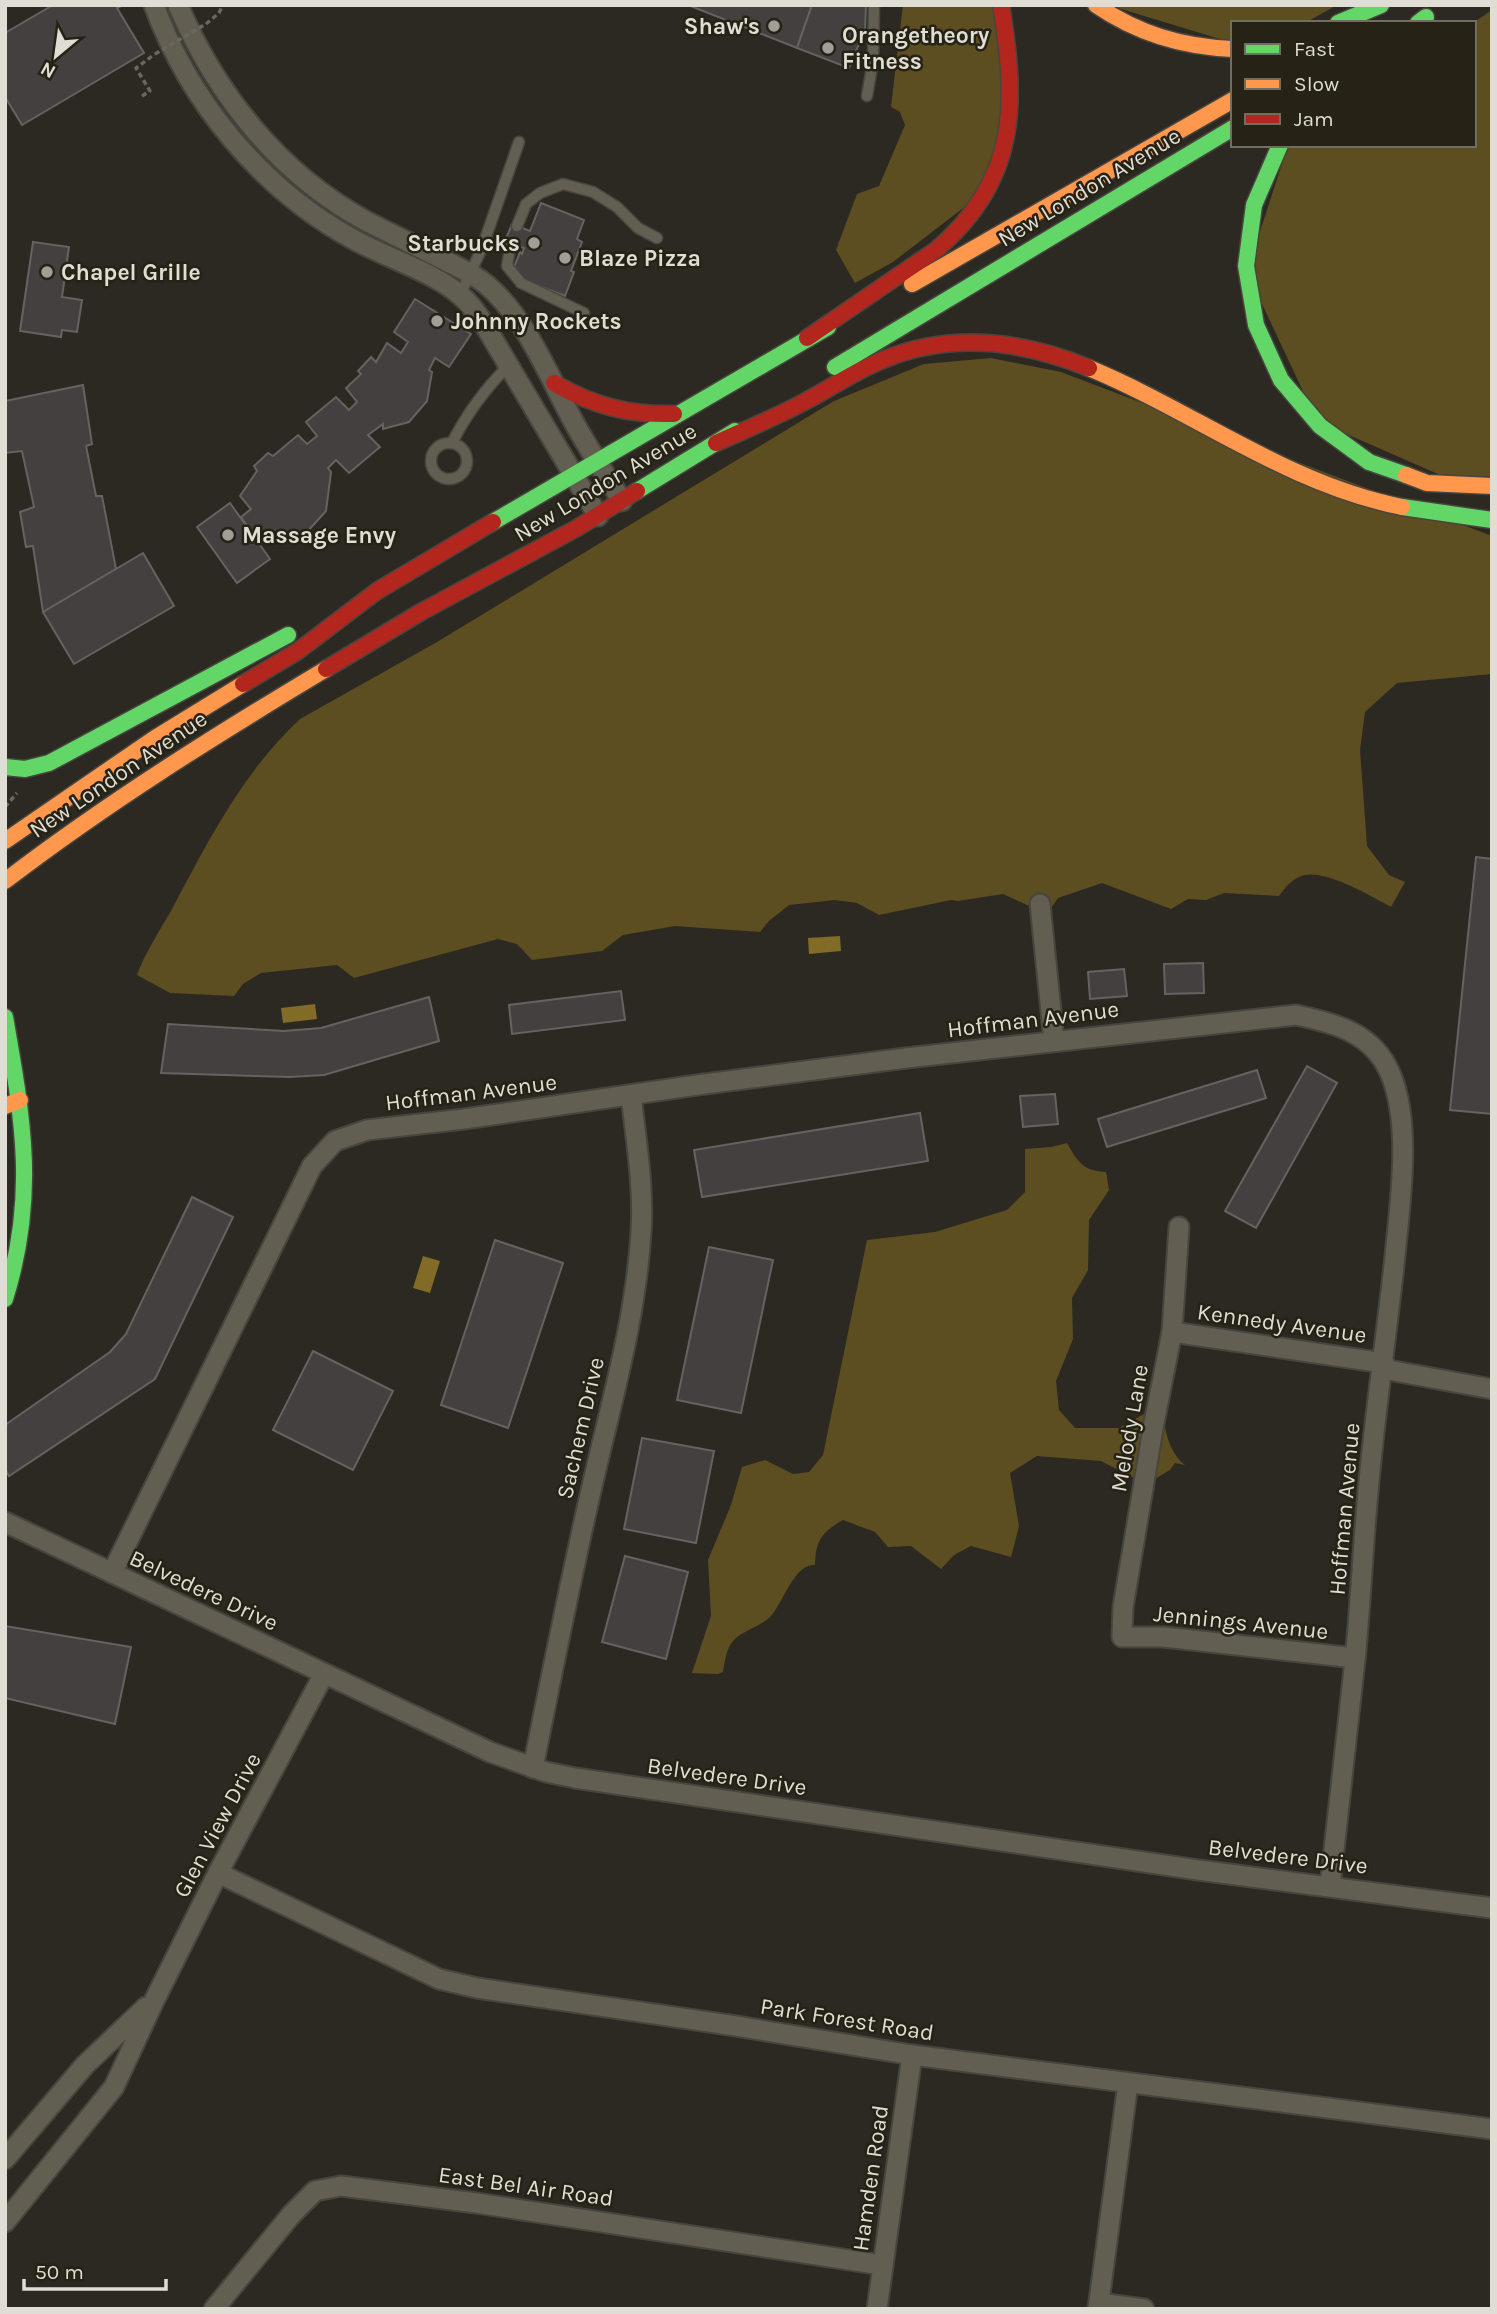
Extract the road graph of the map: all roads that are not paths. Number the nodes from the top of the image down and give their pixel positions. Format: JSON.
{"nodes":[{"id":1,"x":154,"y":5,"type":"edge"},
{"id":2,"x":178,"y":5,"type":"edge"},
{"id":3,"x":874,"y":5,"type":"edge"},
{"id":4,"x":1001,"y":5,"type":"edge"},
{"id":5,"x":1096,"y":5,"type":"edge"},
{"id":6,"x":1381,"y":5,"type":"edge"},
{"id":7,"x":1390,"y":5,"type":"edge"},
{"id":8,"x":1343,"y":21,"type":"edge"},
{"id":9,"x":1364,"y":21,"type":"edge"},
{"id":10,"x":1231,"y":49,"type":"edge"},
{"id":11,"x":867,"y":96,"type":"dead end"},
{"id":12,"x":1231,"y":101,"type":"edge"},
{"id":13,"x":1231,"y":129,"type":"edge"},
{"id":14,"x":519,"y":142,"type":"dead end"},
{"id":15,"x":1278,"y":147,"type":"edge"},
{"id":16,"x":517,"y":226,"type":"dead end"},
{"id":17,"x":657,"y":238,"type":"dead end"},
{"id":18,"x":511,"y":243,"type":"dead end"},
{"id":19,"x":470,"y":273,"type":"junction"},
{"id":20,"x":460,"y":295,"type":"junction"},
{"id":21,"x":584,"y":313,"type":"dead end"},
{"id":22,"x":807,"y":338,"type":"junction"},
{"id":23,"x":508,"y":366,"type":"junction"},
{"id":24,"x":554,"y":383,"type":"junction"},
{"id":25,"x":676,"y":414,"type":"junction"},
{"id":26,"x":453,"y":443,"type":"dead end"},
{"id":27,"x":716,"y":443,"type":"junction"},
{"id":28,"x":597,"y":461,"type":"junction"},
{"id":29,"x":574,"y":475,"type":"junction"},
{"id":30,"x":1492,"y":486,"type":"edge"},
{"id":31,"x":622,"y":501,"type":"junction"},
{"id":32,"x":598,"y":516,"type":"junction"},
{"id":33,"x":1492,"y":520,"type":"edge"},
{"id":34,"x":377,"y":591,"type":"junction"},
{"id":35,"x":5,"y":767,"type":"edge"},
{"id":36,"x":5,"y":841,"type":"edge"},
{"id":37,"x":5,"y":881,"type":"edge"},
{"id":38,"x":1040,"y":904,"type":"dead end"},
{"id":39,"x":5,"y":1017,"type":"edge"},
{"id":40,"x":1054,"y":1041,"type":"junction"},
{"id":41,"x":631,"y":1095,"type":"junction"},
{"id":42,"x":13,"y":1103,"type":"edge"},
{"id":43,"x":1179,"y":1227,"type":"dead end"},
{"id":44,"x":5,"y":1299,"type":"edge"},
{"id":45,"x":1172,"y":1332,"type":"junction"},
{"id":46,"x":1384,"y":1366,"type":"junction"},
{"id":47,"x":1492,"y":1389,"type":"edge"},
{"id":48,"x":5,"y":1522,"type":"edge"},
{"id":49,"x":112,"y":1573,"type":"junction"},
{"id":50,"x":1122,"y":1637,"type":"joint"},
{"id":51,"x":1355,"y":1658,"type":"junction"},
{"id":52,"x":324,"y":1674,"type":"junction"},
{"id":53,"x":533,"y":1768,"type":"junction"},
{"id":54,"x":218,"y":1873,"type":"junction"},
{"id":55,"x":1330,"y":1886,"type":"junction"},
{"id":56,"x":1492,"y":1908,"type":"edge"},
{"id":57,"x":155,"y":1999,"type":"junction"},
{"id":58,"x":912,"y":2055,"type":"junction"},
{"id":59,"x":1128,"y":2083,"type":"junction"},
{"id":60,"x":1492,"y":2129,"type":"edge"},
{"id":61,"x":5,"y":2159,"type":"edge"},
{"id":62,"x":5,"y":2222,"type":"edge"},
{"id":63,"x":882,"y":2265,"type":"junction"},
{"id":64,"x":222,"y":2306,"type":"edge"},
{"id":65,"x":1098,"y":2306,"type":"edge"},
{"id":66,"x":877,"y":2309,"type":"edge"},
{"id":67,"x":1144,"y":2309,"type":"edge"}],
"edges":[{"from":1,"to":20,"type":"street"},
{"from":2,"to":19,"type":"street"},
{"from":3,"to":11,"type":"lane"},
{"from":4,"to":22,"type":"main road"},
{"from":5,"to":10,"type":"main road"},
{"from":6,"to":8,"type":"main road"},
{"from":7,"to":9,"type":"main road"},
{"from":12,"to":22,"type":"main road","name":"New London Avenue"},
{"from":13,"to":27,"type":"main road","name":"New London Avenue"},
{"from":14,"to":19,"type":"lane"},
{"from":15,"to":30,"type":"main road"},
{"from":16,"to":17,"type":"lane"},
{"from":18,"to":21,"type":"lane"},
{"from":19,"to":20,"type":"lane"},
{"from":19,"to":24,"type":"street"},
{"from":20,"to":23,"type":"street"},
{"from":22,"to":25,"type":"main road","name":"New London Avenue"},
{"from":23,"to":26,"type":"lane"},
{"from":23,"to":29,"type":"street"},
{"from":24,"to":25,"type":"main road"},
{"from":24,"to":28,"type":"street"},
{"from":25,"to":28,"type":"main road","name":"New London Avenue"},
{"from":27,"to":31,"type":"main road","name":"New London Avenue"},
{"from":27,"to":33,"type":"main road"},
{"from":28,"to":29,"type":"main road","name":"New London Avenue"},
{"from":28,"to":31,"type":"street"},
{"from":29,"to":32,"type":"street"},
{"from":29,"to":34,"type":"main road","name":"New London Avenue"},
{"from":31,"to":32,"type":"main road","name":"New London Avenue"},
{"from":32,"to":37,"type":"main road","name":"New London Avenue"},
{"from":34,"to":35,"type":"main road"},
{"from":34,"to":36,"type":"main road","name":"New London Avenue"},
{"from":38,"to":40,"type":"street"},
{"from":39,"to":42,"type":"main road"},
{"from":40,"to":41,"type":"street","name":"Hoffman Avenue"},
{"from":40,"to":46,"type":"street","name":"Hoffman Avenue"},
{"from":41,"to":49,"type":"street","name":"Hoffman Avenue"},
{"from":41,"to":53,"type":"street","name":"Sachem Drive"},
{"from":42,"to":44,"type":"main road"},
{"from":43,"to":45,"type":"street","name":"Melody Lane"},
{"from":45,"to":46,"type":"street","name":"Kennedy Avenue"},
{"from":45,"to":50,"type":"street","name":"Melody Lane"},
{"from":46,"to":47,"type":"street","name":"Kennedy Avenue"},
{"from":46,"to":51,"type":"street","name":"Hoffman Avenue"},
{"from":48,"to":49,"type":"street","name":"Belvedere Drive"},
{"from":49,"to":52,"type":"street","name":"Belvedere Drive"},
{"from":50,"to":51,"type":"street","name":"Jennings Avenue"},
{"from":51,"to":55,"type":"street","name":"Hoffman Avenue"},
{"from":52,"to":53,"type":"street","name":"Belvedere Drive"},
{"from":52,"to":54,"type":"street","name":"Glen View Drive"},
{"from":53,"to":55,"type":"street","name":"Belvedere Drive"},
{"from":54,"to":57,"type":"street","name":"Glen View Drive"},
{"from":54,"to":58,"type":"street","name":"Park Forest Road"},
{"from":55,"to":56,"type":"street","name":"Belvedere Drive"},
{"from":57,"to":61,"type":"street","name":"Glen View Drive"},
{"from":57,"to":62,"type":"street","name":"Glen View Drive"},
{"from":58,"to":59,"type":"street","name":"Park Forest Road"},
{"from":58,"to":63,"type":"street","name":"Hamden Road"},
{"from":59,"to":60,"type":"street","name":"Park Forest Road"},
{"from":59,"to":65,"type":"street"},
{"from":63,"to":64,"type":"street","name":"East Bel Air Road"},
{"from":63,"to":66,"type":"street","name":"Hamden Road"},
{"from":65,"to":67,"type":"street"}]}
